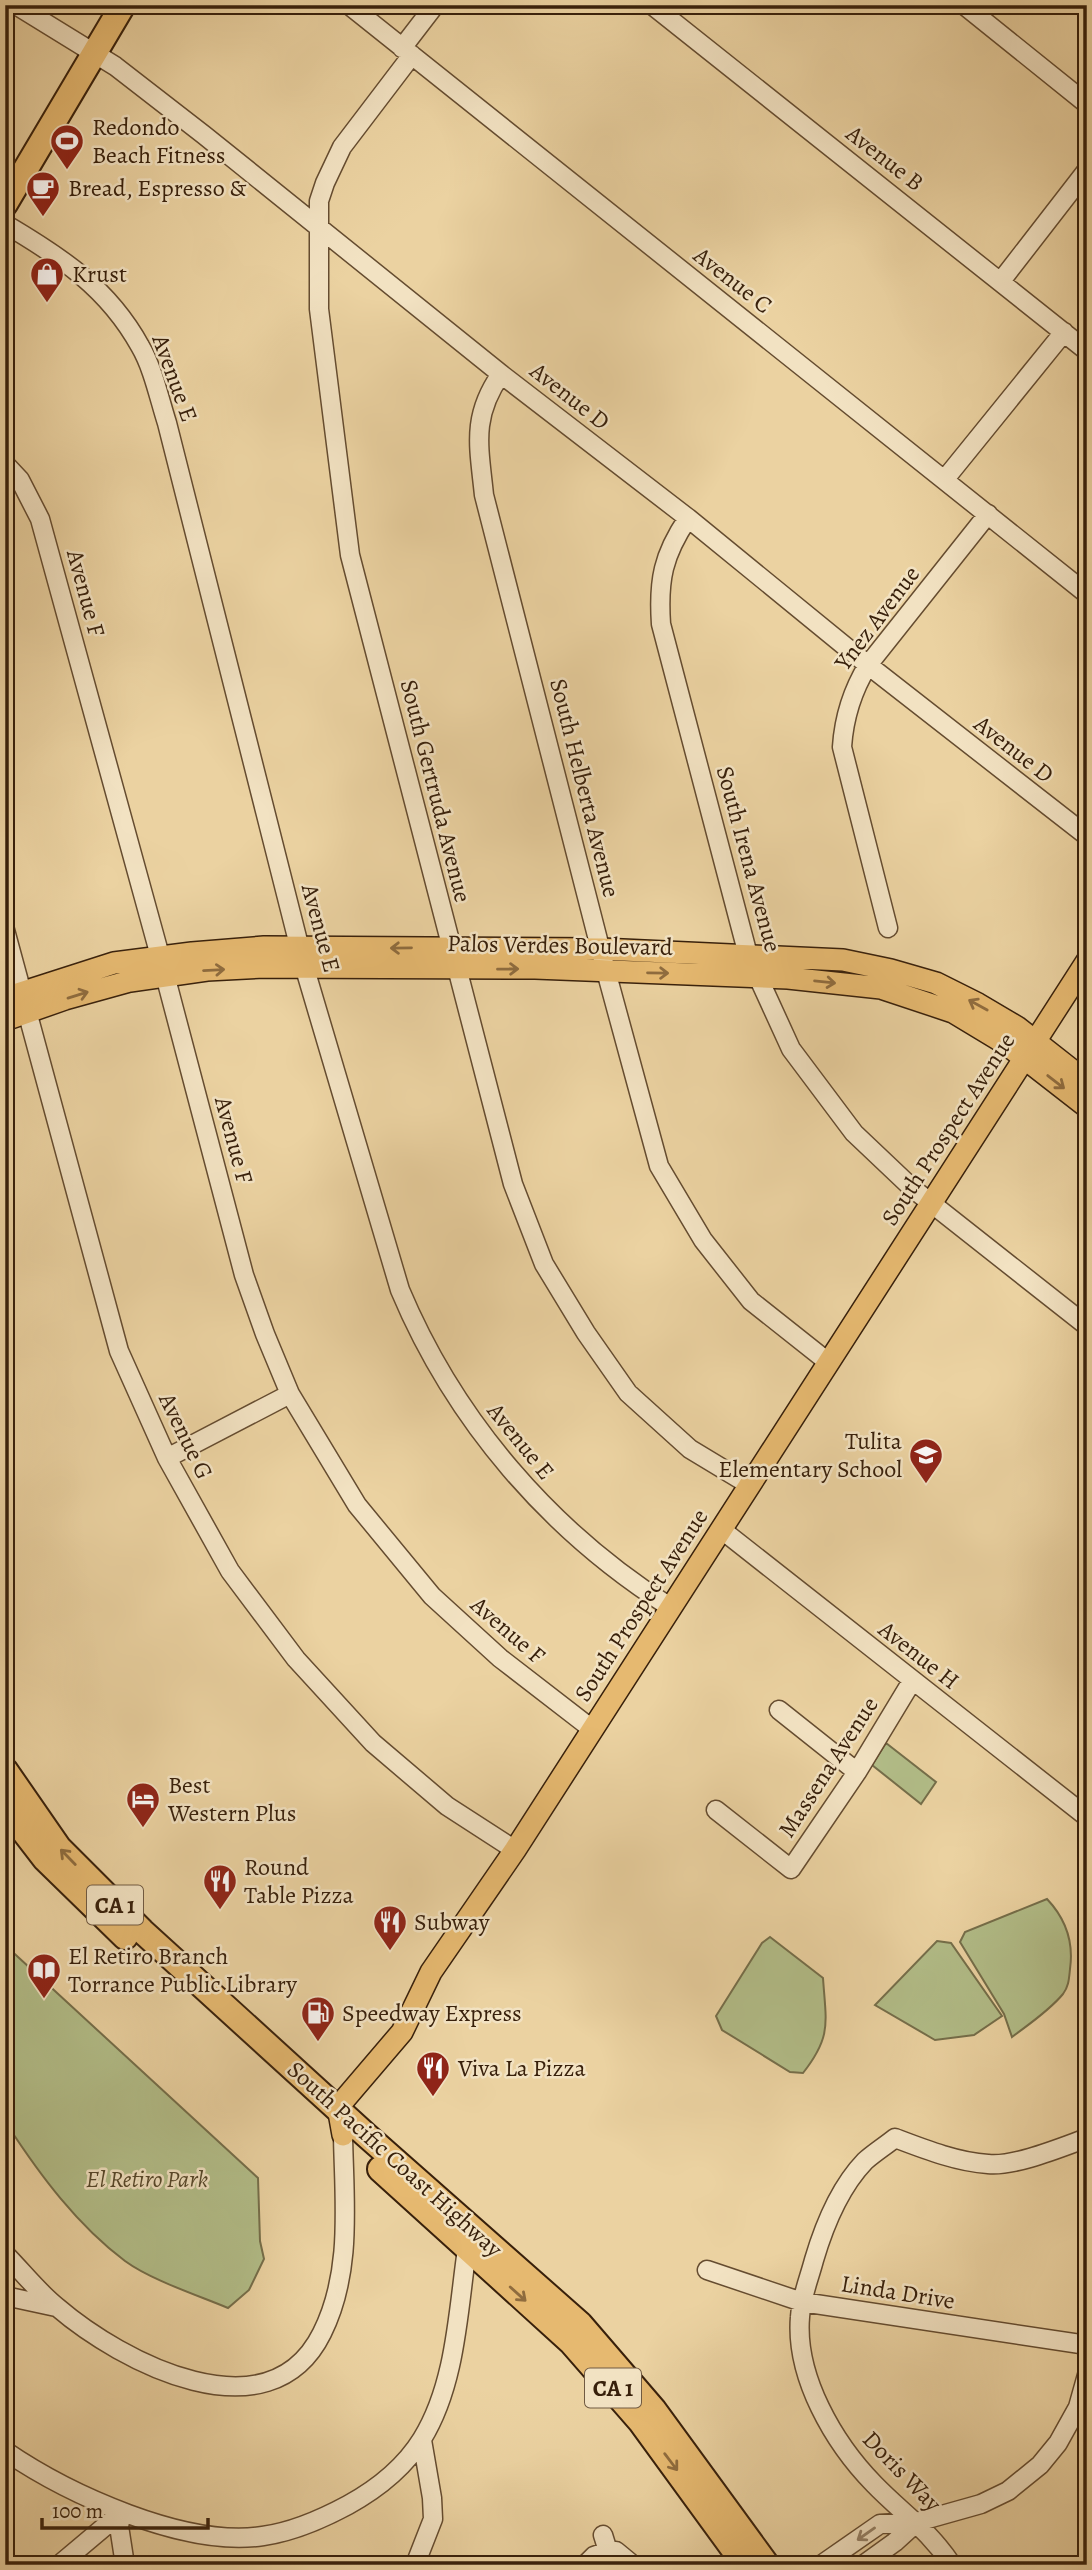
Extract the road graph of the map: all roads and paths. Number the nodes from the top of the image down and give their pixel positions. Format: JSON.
{"nodes":[{"id":1,"x":16,"y":5,"type":"edge"},
{"id":2,"x":123,"y":5,"type":"edge"},
{"id":3,"x":349,"y":5,"type":"edge"},
{"id":4,"x":435,"y":5,"type":"edge"},
{"id":5,"x":652,"y":5,"type":"edge"},
{"id":6,"x":964,"y":5,"type":"edge"},
{"id":7,"x":407,"y":51,"type":"junction"},
{"id":8,"x":95,"y":54,"type":"junction"},
{"id":9,"x":1087,"y":104,"type":"edge"},
{"id":10,"x":1087,"y":170,"type":"edge"},
{"id":11,"x":5,"y":204,"type":"edge"},
{"id":12,"x":5,"y":224,"type":"edge"},
{"id":13,"x":318,"y":226,"type":"junction"},
{"id":14,"x":1001,"y":281,"type":"junction"},
{"id":15,"x":1064,"y":332,"type":"junction"},
{"id":16,"x":1087,"y":351,"type":"edge"},
{"id":17,"x":501,"y":374,"type":"junction"},
{"id":18,"x":5,"y":464,"type":"edge"},
{"id":19,"x":945,"y":479,"type":"junction"},
{"id":20,"x":988,"y":514,"type":"junction"},
{"id":21,"x":688,"y":518,"type":"junction"},
{"id":22,"x":1087,"y":594,"type":"edge"},
{"id":23,"x":868,"y":665,"type":"junction"},
{"id":24,"x":1087,"y":836,"type":"edge"},
{"id":25,"x":888,"y":928,"type":"dead end"},
{"id":26,"x":5,"y":930,"type":"edge"},
{"id":27,"x":451,"y":947,"type":"junction"},
{"id":28,"x":601,"y":949,"type":"junction"},
{"id":29,"x":748,"y":955,"type":"junction"},
{"id":30,"x":303,"y":959,"type":"junction"},
{"id":31,"x":1087,"y":961,"type":"edge"},
{"id":32,"x":163,"y":965,"type":"junction"},
{"id":33,"x":457,"y":970,"type":"junction"},
{"id":34,"x":606,"y":971,"type":"junction"},
{"id":35,"x":757,"y":976,"type":"junction"},
{"id":36,"x":18,"y":1000,"type":"edge"},
{"id":37,"x":5,"y":1020,"type":"edge"},
{"id":38,"x":1030,"y":1050,"type":"junction"},
{"id":39,"x":1087,"y":1082,"type":"edge"},
{"id":40,"x":1087,"y":1107,"type":"edge"},
{"id":41,"x":932,"y":1202,"type":"junction"},
{"id":42,"x":1087,"y":1326,"type":"edge"},
{"id":43,"x":828,"y":1362,"type":"junction"},
{"id":44,"x":290,"y":1394,"type":"junction"},
{"id":45,"x":167,"y":1458,"type":"junction"},
{"id":46,"x":748,"y":1483,"type":"junction"},
{"id":47,"x":722,"y":1530,"type":"junction"},
{"id":48,"x":670,"y":1607,"type":"junction"},
{"id":49,"x":912,"y":1681,"type":"junction"},
{"id":50,"x":779,"y":1710,"type":"dead end"},
{"id":51,"x":592,"y":1729,"type":"junction"},
{"id":52,"x":857,"y":1772,"type":"junction"},
{"id":53,"x":6,"y":1774,"type":"edge"},
{"id":54,"x":5,"y":1807,"type":"edge"},
{"id":55,"x":716,"y":1810,"type":"dead end"},
{"id":56,"x":1087,"y":1817,"type":"edge"},
{"id":57,"x":514,"y":1850,"type":"junction"},
{"id":58,"x":100,"y":1914,"type":"junction"},
{"id":59,"x":188,"y":1973,"type":"junction"},
{"id":60,"x":338,"y":2107,"type":"junction"},
{"id":61,"x":343,"y":2135,"type":"junction"},
{"id":62,"x":1087,"y":2138,"type":"edge"},
{"id":63,"x":472,"y":2241,"type":"junction"},
{"id":64,"x":5,"y":2254,"type":"edge"},
{"id":65,"x":707,"y":2270,"type":"dead end"},
{"id":66,"x":5,"y":2296,"type":"edge"},
{"id":67,"x":802,"y":2302,"type":"junction"},
{"id":68,"x":57,"y":2307,"type":"junction"},
{"id":69,"x":1087,"y":2345,"type":"edge"},
{"id":70,"x":1087,"y":2375,"type":"edge"},
{"id":71,"x":422,"y":2440,"type":"junction"},
{"id":72,"x":5,"y":2451,"type":"edge"},
{"id":73,"x":122,"y":2512,"type":"junction"},
{"id":74,"x":732,"y":2517,"type":"junction"},
{"id":75,"x":917,"y":2522,"type":"junction"},
{"id":76,"x":59,"y":2565,"type":"edge"},
{"id":77,"x":125,"y":2565,"type":"edge"},
{"id":78,"x":415,"y":2565,"type":"edge"},
{"id":79,"x":585,"y":2565,"type":"edge"},
{"id":80,"x":632,"y":2565,"type":"edge"},
{"id":81,"x":745,"y":2565,"type":"edge"},
{"id":82,"x":767,"y":2565,"type":"edge"},
{"id":83,"x":786,"y":2565,"type":"edge"},
{"id":84,"x":821,"y":2565,"type":"edge"},
{"id":85,"x":863,"y":2565,"type":"edge"},
{"id":86,"x":952,"y":2565,"type":"edge"}],
"edges":[{"from":1,"to":8,"type":"street","name":"Avenue D"},
{"from":2,"to":8,"type":"highway"},
{"from":3,"to":7,"type":"street","name":"Avenue C"},
{"from":4,"to":7,"type":"street","name":"South Gertruda Avenue"},
{"from":5,"to":14,"type":"street","name":"Avenue B"},
{"from":6,"to":9,"type":"street"},
{"from":7,"to":13,"type":"street","name":"South Gertruda Avenue"},
{"from":7,"to":19,"type":"street","name":"Avenue C"},
{"from":8,"to":11,"type":"highway"},
{"from":8,"to":13,"type":"street","name":"Avenue D"},
{"from":10,"to":14,"type":"street"},
{"from":12,"to":30,"type":"street","name":"Avenue E"},
{"from":13,"to":17,"type":"street","name":"Avenue D"},
{"from":13,"to":27,"type":"street","name":"South Gertruda Avenue"},
{"from":14,"to":15,"type":"street","name":"Avenue B"},
{"from":15,"to":16,"type":"street","name":"Avenue B"},
{"from":15,"to":19,"type":"street"},
{"from":17,"to":21,"type":"street","name":"Avenue D"},
{"from":17,"to":28,"type":"street","name":"South Helberta Avenue"},
{"from":18,"to":32,"type":"street","name":"Avenue F"},
{"from":19,"to":20,"type":"street","name":"Avenue C"},
{"from":20,"to":22,"type":"street","name":"Avenue C"},
{"from":20,"to":23,"type":"street","name":"Ynez Avenue"},
{"from":21,"to":23,"type":"street","name":"Avenue D"},
{"from":21,"to":29,"type":"street","name":"South Irena Avenue"},
{"from":23,"to":24,"type":"street","name":"Avenue D"},
{"from":23,"to":25,"type":"street","name":"Ynez Avenue"},
{"from":26,"to":36,"type":"street","name":"Avenue G"},
{"from":27,"to":28,"type":"main road","name":"Palos Verdes Boulevard"},
{"from":27,"to":30,"type":"main road","name":"Palos Verdes Boulevard","one_way":true},
{"from":27,"to":33,"type":"street","name":"South Gertruda Avenue"},
{"from":28,"to":29,"type":"main road","name":"Palos Verdes Boulevard"},
{"from":28,"to":34,"type":"street","name":"South Helberta Avenue"},
{"from":29,"to":35,"type":"street","name":"South Irena Avenue"},
{"from":38,"to":29,"type":"main road","name":"Palos Verdes Boulevard","one_way":true},
{"from":30,"to":32,"type":"main road","name":"Palos Verdes Boulevard"},
{"from":30,"to":33,"type":"main road","name":"Palos Verdes Boulevard"},
{"from":30,"to":48,"type":"street","name":"Avenue E"},
{"from":31,"to":38,"type":"main road","name":"South Prospect Avenue"},
{"from":32,"to":36,"type":"main road","name":"Palos Verdes Boulevard"},
{"from":32,"to":44,"type":"street","name":"Avenue F"},
{"from":33,"to":34,"type":"main road","name":"Palos Verdes Boulevard","one_way":true},
{"from":33,"to":46,"type":"street","name":"South Gertruda Avenue"},
{"from":34,"to":35,"type":"main road","name":"Palos Verdes Boulevard","one_way":true},
{"from":34,"to":43,"type":"street","name":"South Helberta Avenue"},
{"from":35,"to":38,"type":"main road","name":"Palos Verdes Boulevard","one_way":true},
{"from":35,"to":41,"type":"street","name":"South Irena Avenue"},
{"from":36,"to":37,"type":"main road","name":"Palos Verdes Boulevard"},
{"from":36,"to":45,"type":"street","name":"Avenue G"},
{"from":38,"to":39,"type":"main road","name":"Palos Verdes Boulevard"},
{"from":38,"to":40,"type":"main road","name":"Palos Verdes Boulevard","one_way":true},
{"from":38,"to":41,"type":"main road","name":"South Prospect Avenue"},
{"from":41,"to":42,"type":"street","name":"South Irena Avenue"},
{"from":41,"to":43,"type":"main road","name":"South Prospect Avenue"},
{"from":43,"to":46,"type":"main road","name":"South Prospect Avenue"},
{"from":44,"to":45,"type":"street"},
{"from":44,"to":51,"type":"street","name":"Avenue F"},
{"from":45,"to":57,"type":"street","name":"Avenue G"},
{"from":46,"to":47,"type":"main road","name":"South Prospect Avenue"},
{"from":47,"to":48,"type":"main road","name":"South Prospect Avenue"},
{"from":47,"to":49,"type":"street","name":"Avenue H"},
{"from":48,"to":51,"type":"main road","name":"South Prospect Avenue"},
{"from":49,"to":52,"type":"street","name":"Massena Avenue"},
{"from":49,"to":56,"type":"street","name":"Avenue H"},
{"from":50,"to":52,"type":"street"},
{"from":51,"to":57,"type":"main road","name":"South Prospect Avenue"},
{"from":52,"to":55,"type":"street","name":"Massena Avenue"},
{"from":59,"to":53,"type":"highway","name":"South Pacific Coast Highway","number":"CA 1","one_way":true},
{"from":54,"to":58,"type":"highway","name":"South Pacific Coast Highway","number":"CA 1"},
{"from":57,"to":60,"type":"main road","name":"South Prospect Avenue"},
{"from":58,"to":59,"type":"highway"},
{"from":58,"to":61,"type":"highway","name":"South Pacific Coast Highway","number":"CA 1"},
{"from":59,"to":60,"type":"highway","name":"South Pacific Coast Highway","number":"CA 1"},
{"from":60,"to":61,"type":"main road"},
{"from":60,"to":63,"type":"highway","name":"South Pacific Coast Highway","number":"CA 1"},
{"from":61,"to":63,"type":"highway","name":"South Pacific Coast Highway","number":"CA 1"},
{"from":61,"to":68,"type":"street"},
{"from":62,"to":67,"type":"street","name":"Doris Way"},
{"from":63,"to":71,"type":"street"},
{"from":63,"to":74,"type":"highway","name":"South Pacific Coast Highway","number":"CA 1"},
{"from":63,"to":81,"type":"highway","name":"South Pacific Coast Highway","number":"CA 1","one_way":true},
{"from":64,"to":68,"type":"street"},
{"from":65,"to":67,"type":"street","name":"Linda Drive"},
{"from":66,"to":68,"type":"street"},
{"from":67,"to":69,"type":"street","name":"Linda Drive"},
{"from":67,"to":75,"type":"street","name":"Doris Way"},
{"from":70,"to":75,"type":"street"},
{"from":71,"to":73,"type":"street"},
{"from":71,"to":78,"type":"street"},
{"from":72,"to":73,"type":"street"},
{"from":73,"to":76,"type":"street"},
{"from":73,"to":77,"type":"street"},
{"from":74,"to":82,"type":"highway","name":"South Pacific Coast Highway","number":"CA 1"},
{"from":74,"to":83,"type":"highway"},
{"from":75,"to":84,"type":"street","one_way":true},
{"from":75,"to":85,"type":"street"},
{"from":75,"to":86,"type":"street","name":"Doris Way"},
{"from":79,"to":80,"type":"street"}]}
